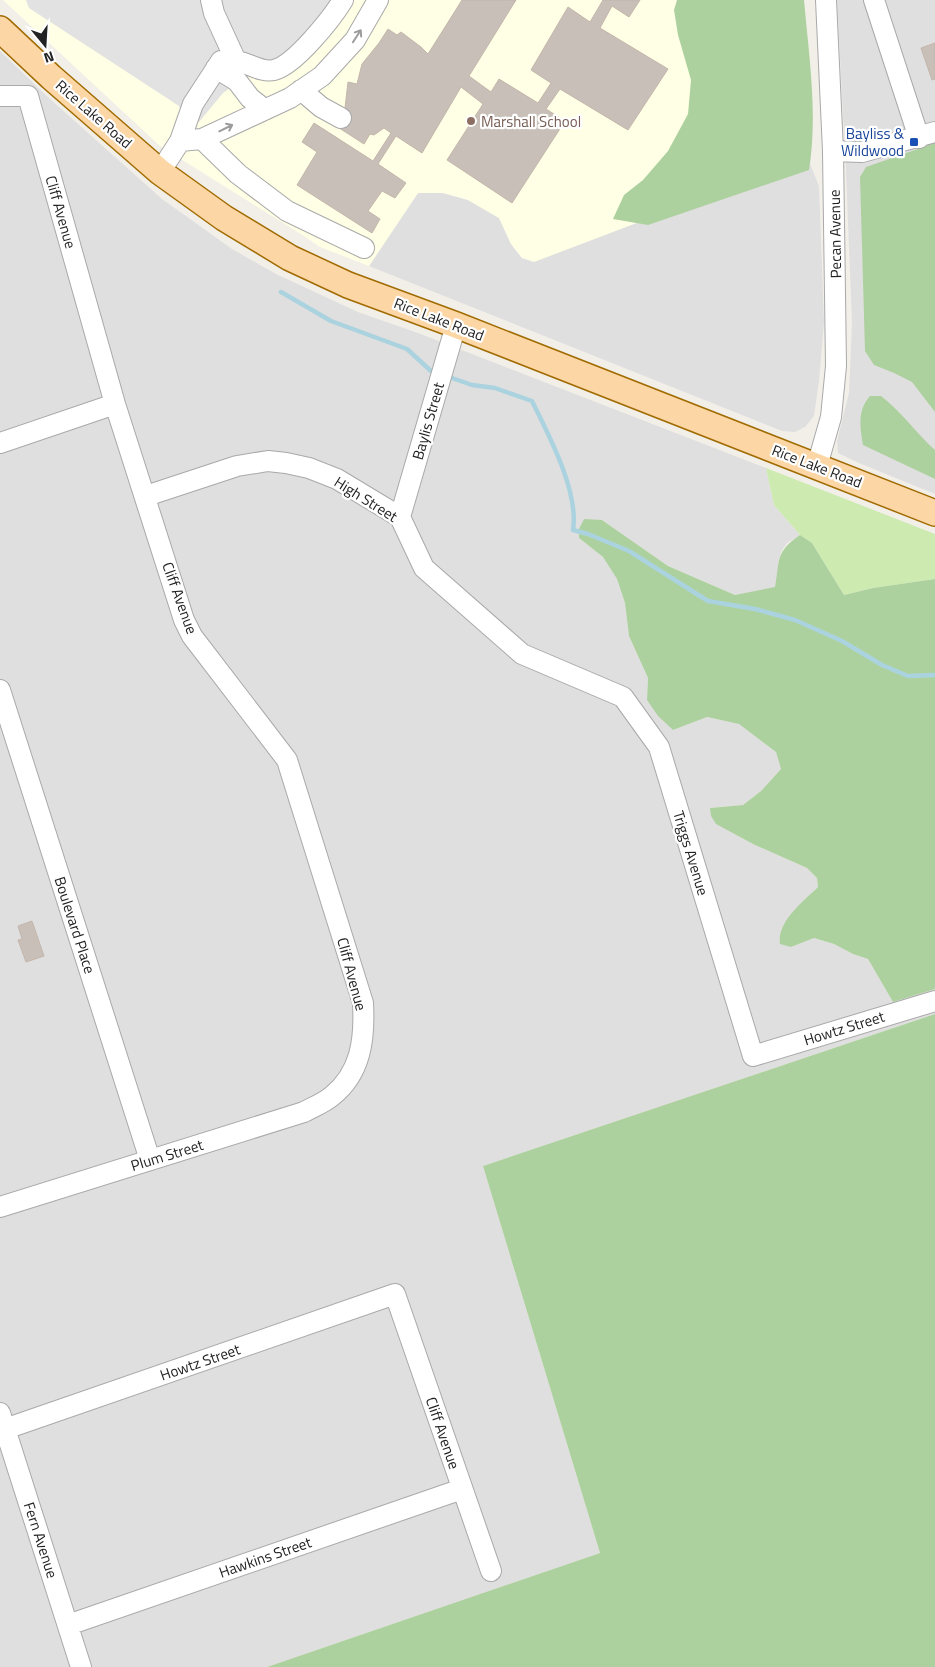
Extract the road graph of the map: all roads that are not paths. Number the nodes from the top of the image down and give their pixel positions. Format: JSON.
{"nodes":[{"id":1,"x":211,"y":0,"type":"edge"},
{"id":2,"x":344,"y":0,"type":"edge"},
{"id":3,"x":378,"y":0,"type":"edge"},
{"id":4,"x":826,"y":0,"type":"edge"},
{"id":5,"x":874,"y":0,"type":"edge"},
{"id":6,"x":0,"y":29,"type":"edge"},
{"id":7,"x":236,"y":61,"type":"junction"},
{"id":8,"x":216,"y":68,"type":"junction"},
{"id":9,"x":51,"y":77,"type":"junction"},
{"id":10,"x":302,"y":90,"type":"junction"},
{"id":11,"x":0,"y":96,"type":"edge"},
{"id":12,"x":28,"y":96,"type":"junction"},
{"id":13,"x":264,"y":109,"type":"junction"},
{"id":14,"x":341,"y":118,"type":"dead end"},
{"id":15,"x":927,"y":135,"type":"edge"},
{"id":16,"x":202,"y":139,"type":"junction"},
{"id":17,"x":180,"y":141,"type":"junction"},
{"id":18,"x":833,"y":151,"type":"junction"},
{"id":19,"x":160,"y":172,"type":"junction"},
{"id":20,"x":364,"y":248,"type":"dead end"},
{"id":21,"x":456,"y":325,"type":"junction"},
{"id":22,"x":115,"y":404,"type":"junction"},
{"id":23,"x":0,"y":442,"type":"edge"},
{"id":24,"x":817,"y":466,"type":"junction"},
{"id":25,"x":146,"y":496,"type":"junction"},
{"id":26,"x":935,"y":513,"type":"edge"},
{"id":27,"x":400,"y":517,"type":"junction"},
{"id":28,"x":586,"y":682,"type":"joint"},
{"id":29,"x":0,"y":690,"type":"edge"},
{"id":30,"x":935,"y":1001,"type":"edge"},
{"id":31,"x":753,"y":1056,"type":"joint"},
{"id":32,"x":331,"y":1097,"type":"joint"},
{"id":33,"x":150,"y":1160,"type":"junction"},
{"id":34,"x":0,"y":1207,"type":"edge"},
{"id":35,"x":395,"y":1294,"type":"joint"},
{"id":36,"x":3,"y":1421,"type":"edge"},
{"id":37,"x":462,"y":1489,"type":"junction"},
{"id":38,"x":491,"y":1571,"type":"dead end"},
{"id":39,"x":68,"y":1625,"type":"junction"},
{"id":40,"x":81,"y":1667,"type":"edge"}],
"edges":[{"from":1,"to":7,"type":"street"},
{"from":2,"to":7,"type":"street"},
{"from":10,"to":3,"type":"street","one_way":true},
{"from":4,"to":18,"type":"street","name":"Pecan Avenue"},
{"from":5,"to":15,"type":"street"},
{"from":6,"to":9,"type":"main road","name":"Rice Lake Road"},
{"from":7,"to":8,"type":"street"},
{"from":8,"to":13,"type":"street"},
{"from":8,"to":17,"type":"street"},
{"from":9,"to":12,"type":"street"},
{"from":9,"to":19,"type":"main road","name":"Rice Lake Road"},
{"from":10,"to":13,"type":"street"},
{"from":10,"to":14,"type":"street"},
{"from":11,"to":12,"type":"street"},
{"from":12,"to":22,"type":"street","name":"Cliff Avenue"},
{"from":16,"to":13,"type":"street","one_way":true},
{"from":15,"to":18,"type":"street"},
{"from":16,"to":17,"type":"street"},
{"from":16,"to":20,"type":"street"},
{"from":17,"to":19,"type":"street"},
{"from":18,"to":24,"type":"street","name":"Pecan Avenue"},
{"from":19,"to":21,"type":"main road","name":"Rice Lake Road"},
{"from":21,"to":24,"type":"main road","name":"Rice Lake Road"},
{"from":21,"to":27,"type":"street","name":"Baylis Street"},
{"from":22,"to":23,"type":"street"},
{"from":22,"to":25,"type":"street","name":"Cliff Avenue"},
{"from":24,"to":26,"type":"main road","name":"Rice Lake Road"},
{"from":25,"to":27,"type":"street","name":"High Street"},
{"from":25,"to":32,"type":"street","name":"Cliff Avenue"},
{"from":27,"to":28,"type":"street","name":"High Street"},
{"from":28,"to":31,"type":"street","name":"Triggs Avenue"},
{"from":29,"to":33,"type":"street","name":"Boulevard Place"},
{"from":30,"to":31,"type":"street","name":"Howtz Street"},
{"from":32,"to":33,"type":"street","name":"Plum Street"},
{"from":33,"to":34,"type":"street","name":"Plum Street"},
{"from":35,"to":36,"type":"street","name":"Howtz Street"},
{"from":35,"to":37,"type":"street","name":"Cliff Avenue"},
{"from":36,"to":39,"type":"street","name":"Fern Avenue"},
{"from":37,"to":38,"type":"street","name":"Cliff Avenue"},
{"from":37,"to":39,"type":"street","name":"Hawkins Street"},
{"from":39,"to":40,"type":"street","name":"Fern Avenue"}]}
